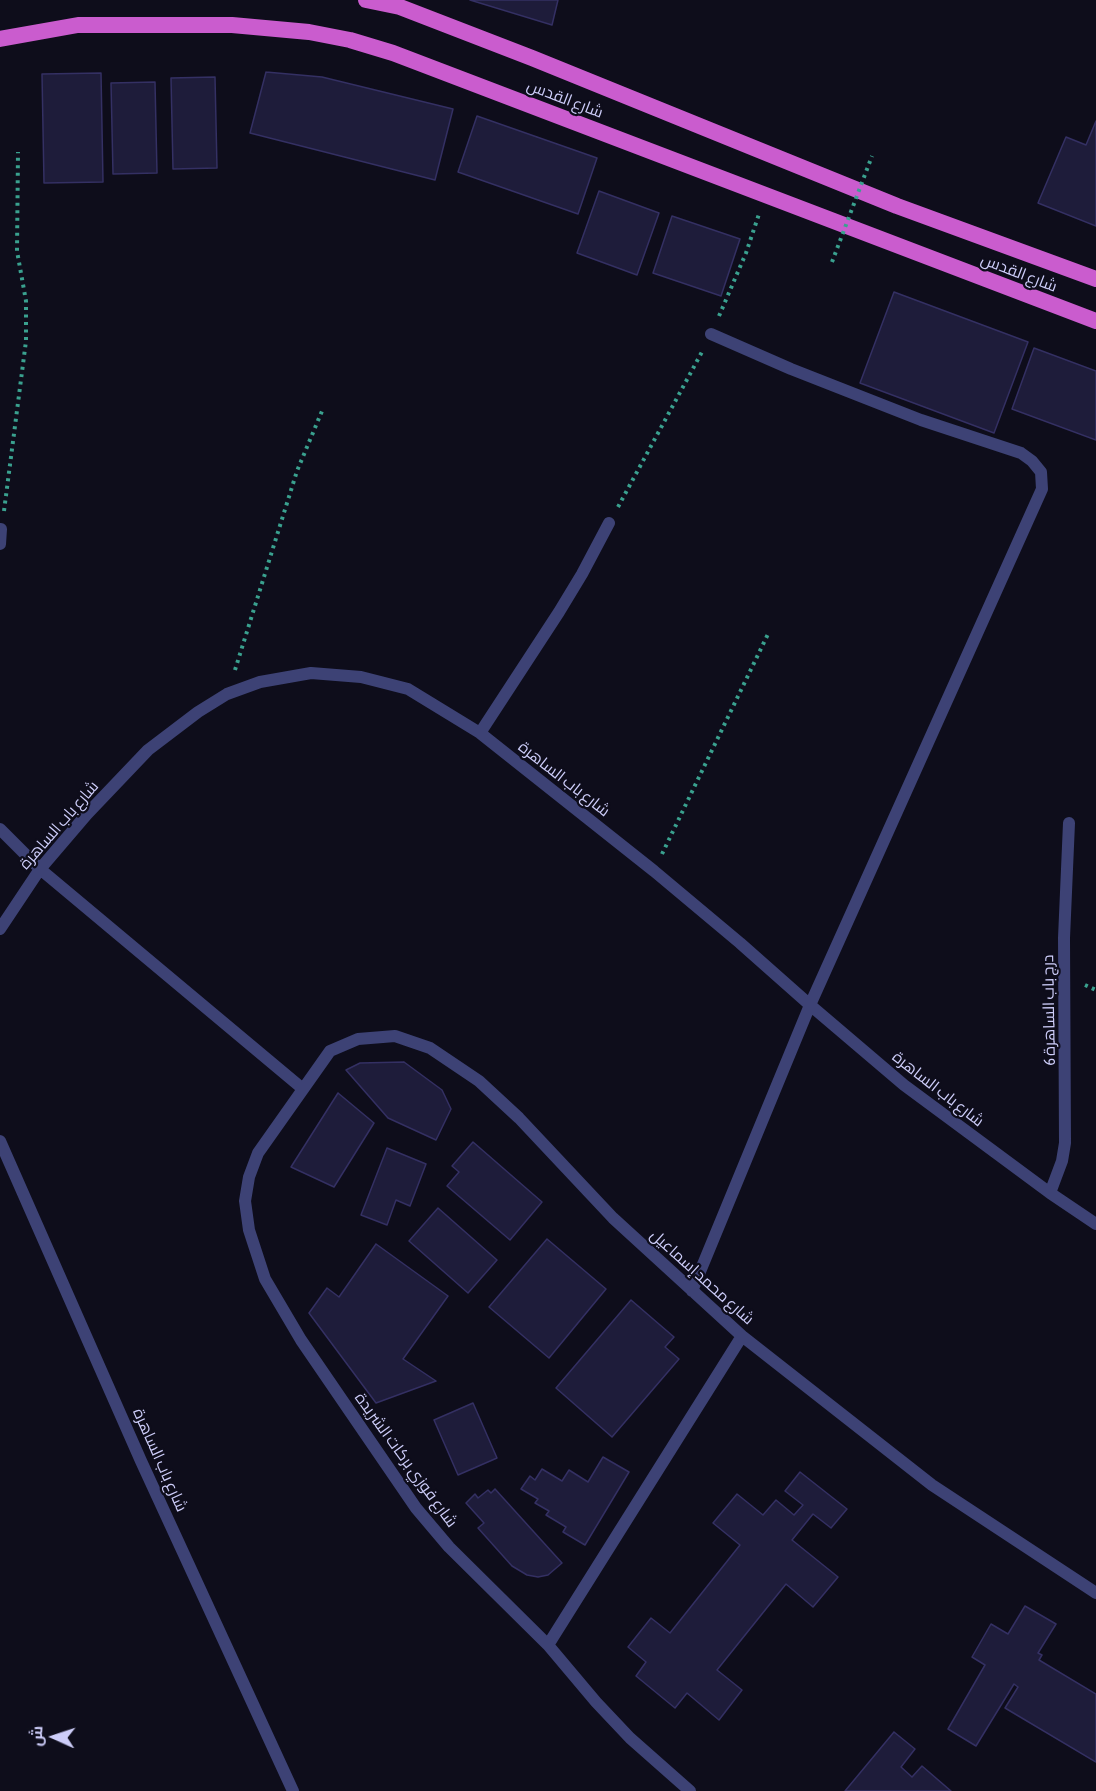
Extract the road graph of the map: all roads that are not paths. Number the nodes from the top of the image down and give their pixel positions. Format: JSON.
{"nodes":[{"id":1,"x":366,"y":0,"type":"edge"},
{"id":2,"x":0,"y":39,"type":"edge"},
{"id":3,"x":1096,"y":279,"type":"edge"},
{"id":4,"x":1096,"y":321,"type":"edge"},
{"id":5,"x":711,"y":334,"type":"road end"},
{"id":6,"x":609,"y":523,"type":"road end"},
{"id":7,"x":1,"y":530,"type":"edge"},
{"id":8,"x":0,"y":544,"type":"edge"},
{"id":9,"x":480,"y":733,"type":"junction"},
{"id":10,"x":1070,"y":824,"type":"dead end"},
{"id":11,"x":0,"y":829,"type":"edge"},
{"id":12,"x":40,"y":868,"type":"junction"},
{"id":13,"x":0,"y":929,"type":"edge"},
{"id":14,"x":810,"y":1005,"type":"junction"},
{"id":15,"x":303,"y":1089,"type":"junction"},
{"id":16,"x":0,"y":1141,"type":"edge"},
{"id":17,"x":1050,"y":1193,"type":"junction"},
{"id":18,"x":1096,"y":1224,"type":"edge"},
{"id":19,"x":692,"y":1291,"type":"junction"},
{"id":20,"x":742,"y":1336,"type":"junction"},
{"id":21,"x":1096,"y":1593,"type":"edge"},
{"id":22,"x":548,"y":1645,"type":"junction"},
{"id":23,"x":293,"y":1791,"type":"edge"},
{"id":24,"x":690,"y":1791,"type":"edge"}],
"edges":[{"from":1,"to":3,"type":"highway","name":"شارع القدس"},
{"from":2,"to":4,"type":"highway","name":"شارع القدس"},
{"from":5,"to":14,"type":"street"},
{"from":6,"to":9,"type":"street"},
{"from":7,"to":8,"type":"street"},
{"from":9,"to":12,"type":"street","name":"شارع باب الساهرة"},
{"from":9,"to":14,"type":"street","name":"شارع باب الساهرة"},
{"from":10,"to":17,"type":"street","name":"درج باب الساهرة 6"},
{"from":11,"to":12,"type":"street"},
{"from":12,"to":13,"type":"street","name":"شارع باب الساهرة"},
{"from":12,"to":15,"type":"street"},
{"from":14,"to":17,"type":"street","name":"شارع باب الساهرة"},
{"from":14,"to":19,"type":"street"},
{"from":15,"to":19,"type":"street","name":"شارع محمد إسماعيل"},
{"from":15,"to":22,"type":"street","name":"شارع فوزي بركات الشريدة"},
{"from":16,"to":23,"type":"street","name":"شارع باب الساهرة"},
{"from":17,"to":18,"type":"street","name":"شارع باب الساهرة"},
{"from":19,"to":20,"type":"street","name":"شارع محمد إسماعيل"},
{"from":20,"to":21,"type":"street","name":"شارع محمد إسماعيل"},
{"from":20,"to":22,"type":"street"},
{"from":22,"to":24,"type":"street","name":"شارع فوزي بركات الشريدة"}]}
